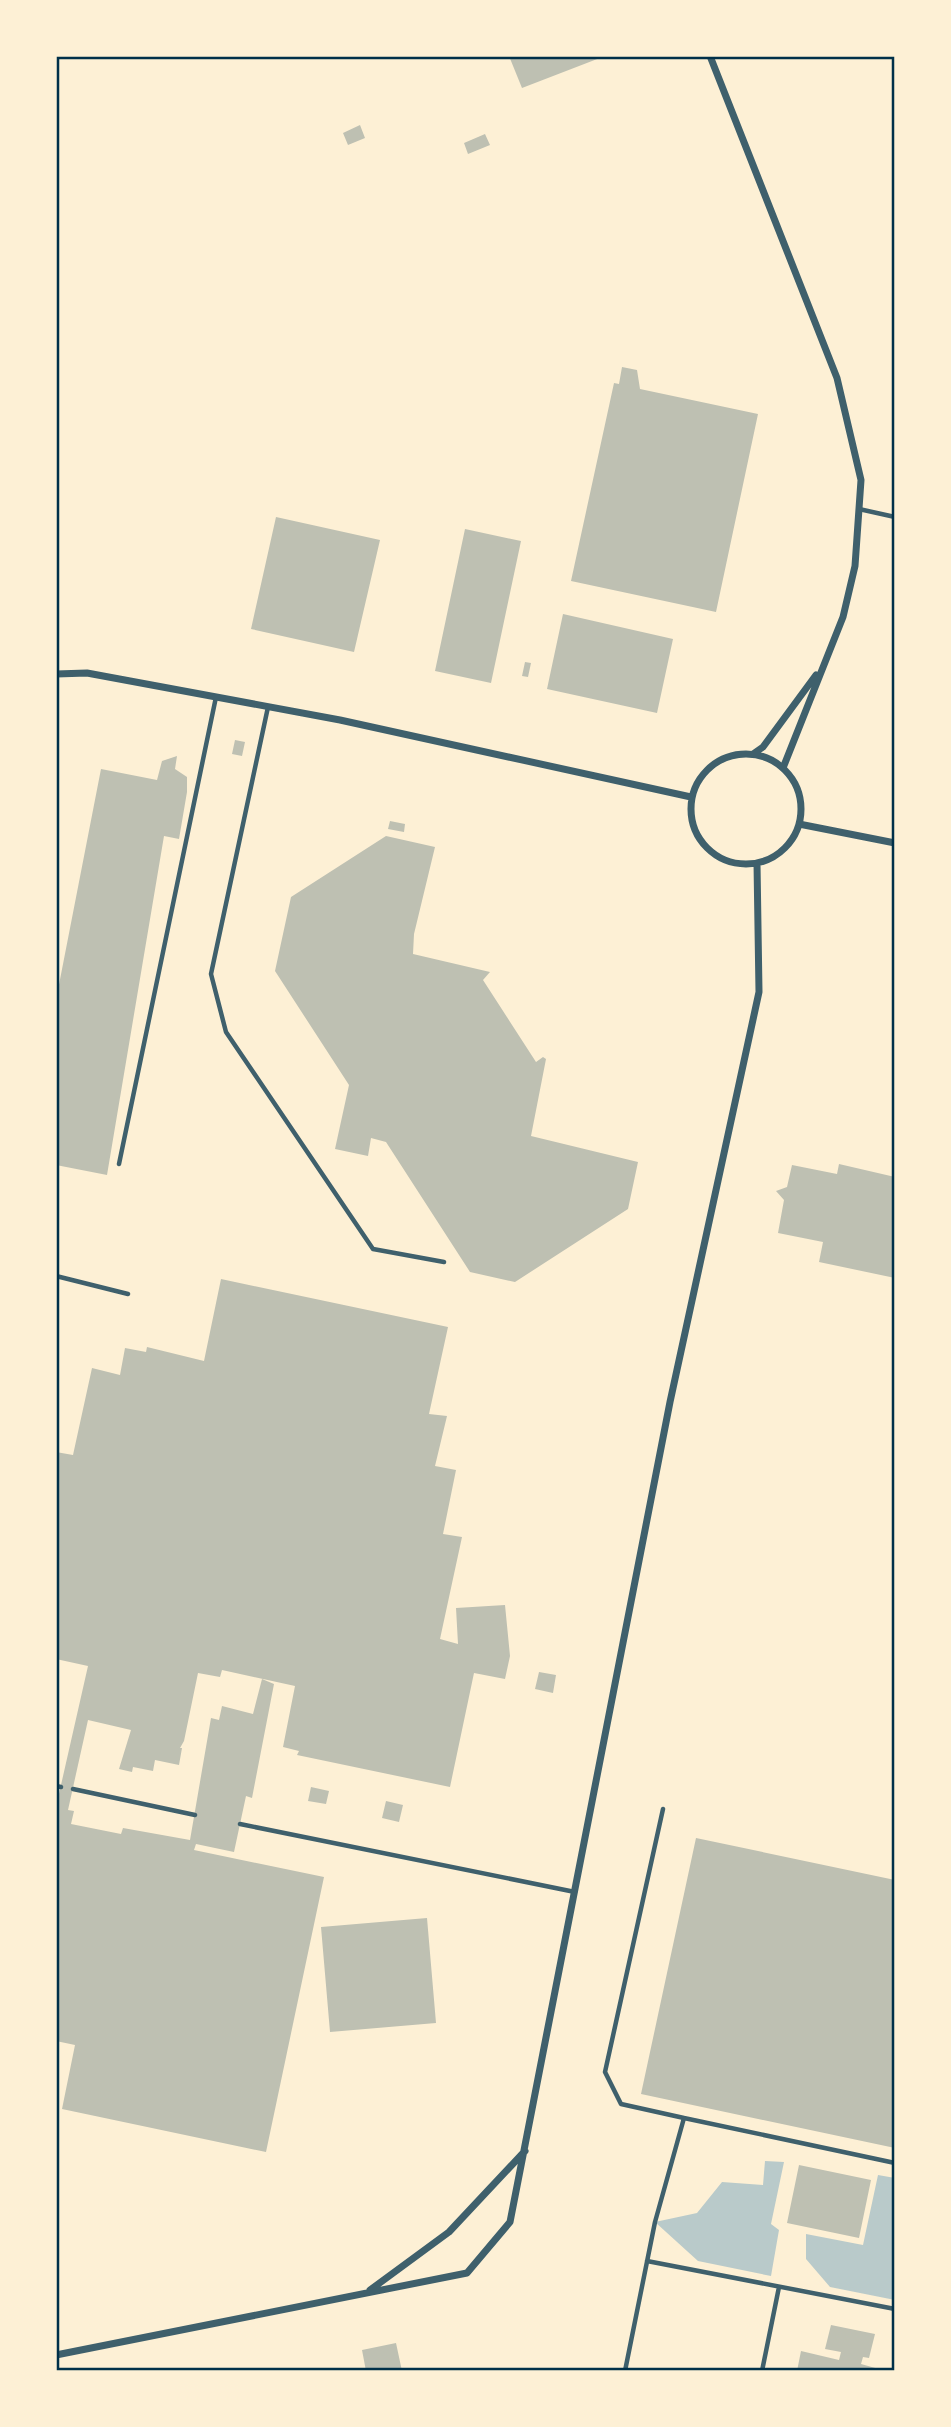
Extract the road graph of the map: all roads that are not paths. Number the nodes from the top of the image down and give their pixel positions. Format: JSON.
{"nodes":[{"id":1,"x":710,"y":56,"type":"edge"},
{"id":2,"x":859,"y":509,"type":"junction"},
{"id":3,"x":895,"y":517,"type":"edge"},
{"id":4,"x":820,"y":670,"type":"junction"},
{"id":5,"x":56,"y":674,"type":"edge"},
{"id":6,"x":216,"y":697,"type":"junction"},
{"id":7,"x":268,"y":707,"type":"junction"},
{"id":8,"x":753,"y":754,"type":"junction"},
{"id":9,"x":783,"y":768,"type":"junction"},
{"id":10,"x":691,"y":797,"type":"junction"},
{"id":11,"x":799,"y":824,"type":"junction"},
{"id":12,"x":895,"y":843,"type":"edge"},
{"id":13,"x":757,"y":863,"type":"junction"},
{"id":14,"x":119,"y":1164,"type":"dead end"},
{"id":15,"x":444,"y":1262,"type":"dead end"},
{"id":16,"x":56,"y":1276,"type":"edge"},
{"id":17,"x":128,"y":1294,"type":"dead end"},
{"id":18,"x":73,"y":1789,"type":"dead end"},
{"id":19,"x":663,"y":1809,"type":"dead end"},
{"id":20,"x":195,"y":1815,"type":"dead end"},
{"id":21,"x":240,"y":1824,"type":"dead end"},
{"id":22,"x":576,"y":1892,"type":"junction"},
{"id":23,"x":684,"y":2118,"type":"junction"},
{"id":24,"x":525,"y":2151,"type":"junction"},
{"id":25,"x":895,"y":2163,"type":"edge"},
{"id":26,"x":647,"y":2261,"type":"junction"},
{"id":27,"x":779,"y":2287,"type":"junction"},
{"id":28,"x":366,"y":2292,"type":"junction"},
{"id":29,"x":895,"y":2309,"type":"edge"},
{"id":30,"x":56,"y":2355,"type":"edge"},
{"id":31,"x":625,"y":2371,"type":"edge"},
{"id":32,"x":762,"y":2371,"type":"edge"}],
"edges":[{"from":1,"to":2,"type":"street"},
{"from":2,"to":3,"type":"lane"},
{"from":2,"to":4,"type":"street"},
{"from":4,"to":8,"type":"street"},
{"from":4,"to":9,"type":"street"},
{"from":5,"to":6,"type":"street"},
{"from":6,"to":7,"type":"street"},
{"from":6,"to":14,"type":"lane"},
{"from":7,"to":10,"type":"street"},
{"from":7,"to":15,"type":"lane"},
{"from":8,"to":9,"type":"street"},
{"from":8,"to":10,"type":"street"},
{"from":9,"to":11,"type":"street"},
{"from":10,"to":13,"type":"street"},
{"from":11,"to":12,"type":"street"},
{"from":11,"to":13,"type":"street"},
{"from":13,"to":22,"type":"street"},
{"from":16,"to":17,"type":"lane"},
{"from":18,"to":20,"type":"lane"},
{"from":19,"to":23,"type":"lane"},
{"from":21,"to":22,"type":"lane"},
{"from":22,"to":24,"type":"street"},
{"from":23,"to":25,"type":"lane"},
{"from":23,"to":26,"type":"lane"},
{"from":24,"to":28,"type":"street"},
{"from":24,"to":28,"type":"street"},
{"from":26,"to":27,"type":"lane"},
{"from":26,"to":31,"type":"lane"},
{"from":27,"to":29,"type":"lane"},
{"from":27,"to":32,"type":"lane"},
{"from":28,"to":30,"type":"street"}]}
